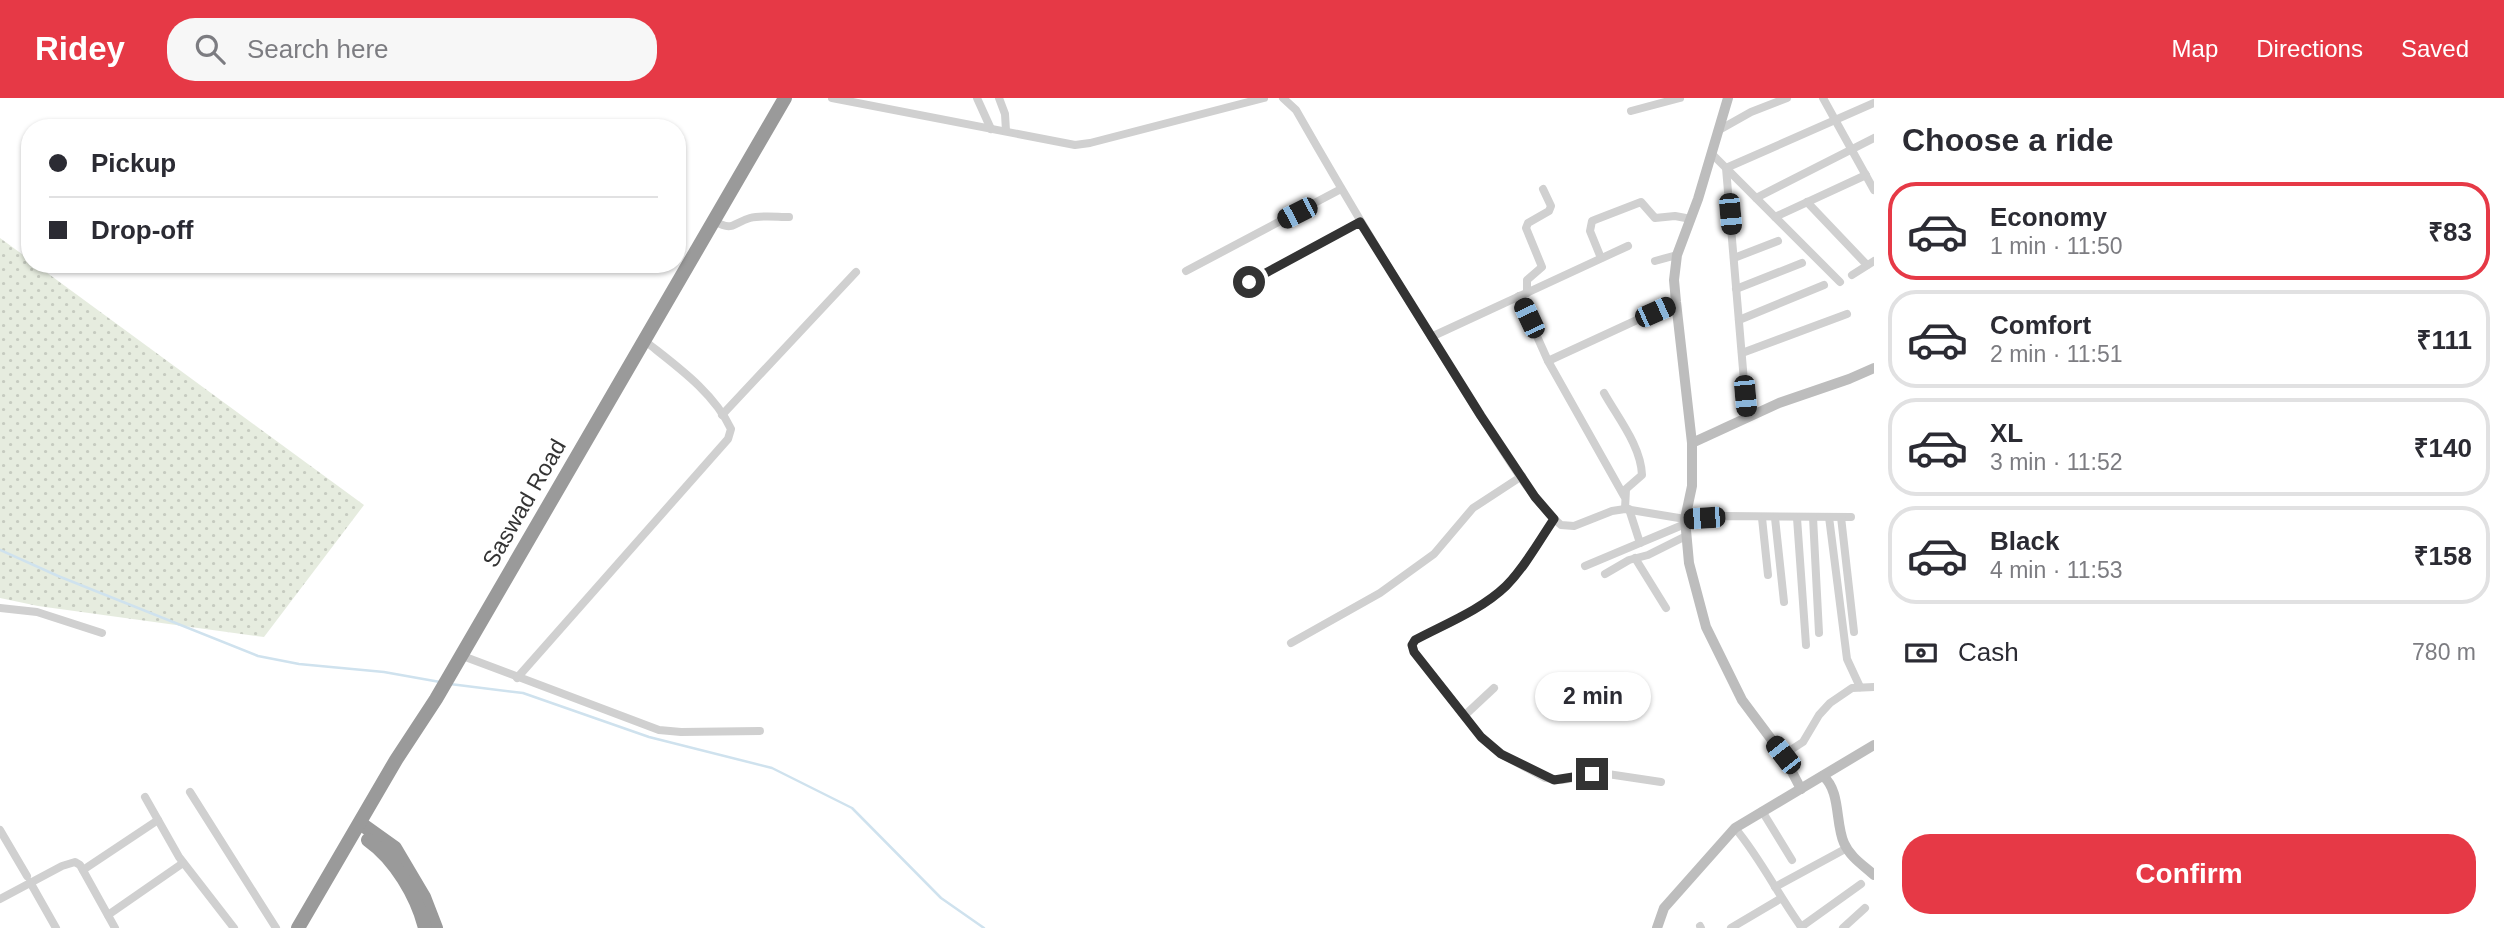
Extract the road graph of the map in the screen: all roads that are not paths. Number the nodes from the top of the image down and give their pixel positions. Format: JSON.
{"nodes":[{"id":1,"x":785,"y":98,"type":"edge"},
{"id":2,"x":832,"y":98,"type":"edge"},
{"id":3,"x":976,"y":98,"type":"edge"},
{"id":4,"x":999,"y":98,"type":"edge"},
{"id":5,"x":1216,"y":98,"type":"edge"},
{"id":6,"x":1264,"y":98,"type":"edge"},
{"id":7,"x":1283,"y":98,"type":"edge"},
{"id":8,"x":1680,"y":98,"type":"edge"},
{"id":9,"x":1728,"y":98,"type":"edge"},
{"id":10,"x":1787,"y":98,"type":"edge"},
{"id":11,"x":1825,"y":99,"type":"edge"},
{"id":12,"x":1874,"y":103,"type":"edge"},
{"id":13,"x":1220,"y":109,"type":"junction"},
{"id":14,"x":1631,"y":111,"type":"dead end"},
{"id":15,"x":1836,"y":120,"type":"junction"},
{"id":16,"x":991,"y":128,"type":"junction"},
{"id":17,"x":1719,"y":130,"type":"junction"},
{"id":18,"x":1006,"y":131,"type":"junction"},
{"id":19,"x":1874,"y":138,"type":"edge"},
{"id":20,"x":1852,"y":149,"type":"junction"},
{"id":21,"x":1712,"y":154,"type":"junction"},
{"id":22,"x":1726,"y":169,"type":"junction"},
{"id":23,"x":1866,"y":175,"type":"junction"},
{"id":24,"x":1873,"y":186,"type":"edge"},
{"id":25,"x":1341,"y":189,"type":"junction"},
{"id":26,"x":1543,"y":189,"type":"dead end"},
{"id":27,"x":1756,"y":198,"type":"junction"},
{"id":28,"x":1807,"y":202,"type":"junction"},
{"id":29,"x":789,"y":217,"type":"dead end"},
{"id":30,"x":1775,"y":217,"type":"junction"},
{"id":31,"x":1691,"y":219,"type":"junction"},
{"id":32,"x":714,"y":221,"type":"junction"},
{"id":33,"x":1360,"y":222,"type":"junction"},
{"id":34,"x":1779,"y":241,"type":"dead end"},
{"id":35,"x":1628,"y":246,"type":"dead end"},
{"id":36,"x":1676,"y":255,"type":"junction"},
{"id":37,"x":1601,"y":258,"type":"junction"},
{"id":38,"x":1734,"y":258,"type":"junction"},
{"id":39,"x":1655,"y":261,"type":"dead end"},
{"id":40,"x":1802,"y":263,"type":"dead end"},
{"id":41,"x":1871,"y":263,"type":"edge"},
{"id":42,"x":686,"y":270,"type":"edge"},
{"id":43,"x":1186,"y":271,"type":"dead end"},
{"id":44,"x":856,"y":272,"type":"dead end"},
{"id":45,"x":684,"y":273,"type":"edge"},
{"id":46,"x":1852,"y":275,"type":"dead end"},
{"id":47,"x":1249,"y":282,"type":"dead end"},
{"id":48,"x":1840,"y":282,"type":"dead end"},
{"id":49,"x":1824,"y":285,"type":"dead end"},
{"id":50,"x":1736,"y":289,"type":"junction"},
{"id":51,"x":1523,"y":294,"type":"junction"},
{"id":52,"x":1676,"y":303,"type":"junction"},
{"id":53,"x":1847,"y":314,"type":"dead end"},
{"id":54,"x":1739,"y":320,"type":"junction"},
{"id":55,"x":1431,"y":337,"type":"junction"},
{"id":56,"x":645,"y":341,"type":"junction"},
{"id":57,"x":1741,"y":353,"type":"junction"},
{"id":58,"x":1548,"y":361,"type":"junction"},
{"id":59,"x":1874,"y":368,"type":"edge"},
{"id":60,"x":1604,"y":393,"type":"dead end"},
{"id":61,"x":722,"y":415,"type":"junction"},
{"id":62,"x":1747,"y":417,"type":"junction"},
{"id":63,"x":1692,"y":443,"type":"junction"},
{"id":64,"x":1522,"y":477,"type":"junction"},
{"id":65,"x":1624,"y":496,"type":"junction"},
{"id":66,"x":1627,"y":509,"type":"junction"},
{"id":67,"x":1813,"y":517,"type":"junction"},
{"id":68,"x":1829,"y":517,"type":"junction"},
{"id":69,"x":1841,"y":517,"type":"junction"},
{"id":70,"x":1851,"y":517,"type":"dead end"},
{"id":71,"x":1762,"y":518,"type":"junction"},
{"id":72,"x":1775,"y":518,"type":"junction"},
{"id":73,"x":1797,"y":518,"type":"junction"},
{"id":74,"x":1554,"y":519,"type":"junction"},
{"id":75,"x":1685,"y":522,"type":"junction"},
{"id":76,"x":1686,"y":536,"type":"junction"},
{"id":77,"x":1640,"y":543,"type":"junction"},
{"id":78,"x":1634,"y":558,"type":"junction"},
{"id":79,"x":1585,"y":566,"type":"dead end"},
{"id":80,"x":1605,"y":574,"type":"dead end"},
{"id":81,"x":1768,"y":575,"type":"dead end"},
{"id":82,"x":1784,"y":602,"type":"dead end"},
{"id":83,"x":0,"y":608,"type":"edge"},
{"id":84,"x":1667,"y":608,"type":"dead end"},
{"id":85,"x":1854,"y":632,"type":"dead end"},
{"id":86,"x":102,"y":633,"type":"dead end"},
{"id":87,"x":1819,"y":633,"type":"dead end"},
{"id":88,"x":1291,"y":643,"type":"dead end"},
{"id":89,"x":1806,"y":645,"type":"dead end"},
{"id":90,"x":460,"y":655,"type":"junction"},
{"id":91,"x":517,"y":678,"type":"junction"},
{"id":92,"x":1860,"y":687,"type":"junction"},
{"id":93,"x":1874,"y":687,"type":"edge"},
{"id":94,"x":1494,"y":688,"type":"dead end"},
{"id":95,"x":1464,"y":716,"type":"junction"},
{"id":96,"x":760,"y":731,"type":"dead end"},
{"id":97,"x":1874,"y":745,"type":"edge"},
{"id":98,"x":1783,"y":755,"type":"junction"},
{"id":99,"x":1823,"y":776,"type":"junction"},
{"id":100,"x":1661,"y":782,"type":"dead end"},
{"id":101,"x":1801,"y":789,"type":"junction"},
{"id":102,"x":190,"y":792,"type":"dead end"},
{"id":103,"x":145,"y":797,"type":"dead end"},
{"id":104,"x":1762,"y":811,"type":"junction"},
{"id":105,"x":158,"y":820,"type":"junction"},
{"id":106,"x":357,"y":828,"type":"junction"},
{"id":107,"x":1735,"y":828,"type":"junction"},
{"id":108,"x":0,"y":830,"type":"edge"},
{"id":109,"x":1847,"y":848,"type":"junction"},
{"id":110,"x":1792,"y":860,"type":"dead end"},
{"id":111,"x":183,"y":863,"type":"junction"},
{"id":112,"x":83,"y":870,"type":"junction"},
{"id":113,"x":1874,"y":875,"type":"edge"},
{"id":114,"x":28,"y":879,"type":"junction"},
{"id":115,"x":1861,"y":884,"type":"dead end"},
{"id":116,"x":1774,"y":887,"type":"junction"},
{"id":117,"x":0,"y":899,"type":"edge"},
{"id":118,"x":1780,"y":899,"type":"junction"},
{"id":119,"x":1866,"y":908,"type":"dead end"},
{"id":120,"x":108,"y":915,"type":"junction"},
{"id":121,"x":56,"y":928,"type":"edge"},
{"id":122,"x":116,"y":928,"type":"edge"},
{"id":123,"x":234,"y":928,"type":"edge"},
{"id":124,"x":276,"y":928,"type":"edge"},
{"id":125,"x":298,"y":928,"type":"edge"},
{"id":126,"x":432,"y":928,"type":"edge"},
{"id":127,"x":1657,"y":928,"type":"edge"},
{"id":128,"x":1731,"y":928,"type":"edge"},
{"id":129,"x":1802,"y":928,"type":"edge"},
{"id":130,"x":1843,"y":928,"type":"edge"}],
"edges":[{"from":1,"to":32,"type":"highway","name":"Saswad Road"},
{"from":2,"to":16,"type":"street"},
{"from":3,"to":16,"type":"street"},
{"from":4,"to":18,"type":"street"},
{"from":5,"to":13,"type":"street"},
{"from":6,"to":13,"type":"street"},
{"from":7,"to":25,"type":"street"},
{"from":8,"to":14,"type":"street"},
{"from":9,"to":17,"type":"street"},
{"from":10,"to":17,"type":"street"},
{"from":11,"to":15,"type":"street"},
{"from":12,"to":15,"type":"street"},
{"from":13,"to":18,"type":"street"},
{"from":15,"to":20,"type":"street"},
{"from":15,"to":22,"type":"street"},
{"from":16,"to":18,"type":"street"},
{"from":17,"to":21,"type":"street"},
{"from":19,"to":20,"type":"street"},
{"from":20,"to":23,"type":"street"},
{"from":20,"to":27,"type":"street"},
{"from":21,"to":22,"type":"street"},
{"from":21,"to":31,"type":"street"},
{"from":22,"to":27,"type":"street"},
{"from":22,"to":38,"type":"street"},
{"from":23,"to":24,"type":"street"},
{"from":23,"to":28,"type":"street"},
{"from":25,"to":33,"type":"street"},
{"from":25,"to":43,"type":"street"},
{"from":26,"to":51,"type":"street"},
{"from":27,"to":30,"type":"street"},
{"from":28,"to":30,"type":"street"},
{"from":28,"to":41,"type":"street"},
{"from":29,"to":32,"type":"street"},
{"from":30,"to":48,"type":"street"},
{"from":31,"to":36,"type":"street"},
{"from":31,"to":37,"type":"street"},
{"from":32,"to":42,"type":"highway","name":"Saswad Road"},
{"from":33,"to":47,"type":"street"},
{"from":33,"to":55,"type":"street"},
{"from":34,"to":38,"type":"street"},
{"from":35,"to":37,"type":"street"},
{"from":36,"to":39,"type":"street"},
{"from":36,"to":52,"type":"street"},
{"from":37,"to":51,"type":"street"},
{"from":38,"to":50,"type":"street"},
{"from":40,"to":50,"type":"street"},
{"from":41,"to":46,"type":"street"},
{"from":44,"to":61,"type":"street"},
{"from":45,"to":56,"type":"highway","name":"Saswad Road"},
{"from":49,"to":54,"type":"street"},
{"from":50,"to":54,"type":"street"},
{"from":51,"to":55,"type":"street"},
{"from":51,"to":58,"type":"street"},
{"from":52,"to":58,"type":"street"},
{"from":52,"to":63,"type":"street"},
{"from":53,"to":57,"type":"street"},
{"from":54,"to":57,"type":"street"},
{"from":55,"to":64,"type":"street"},
{"from":56,"to":61,"type":"street"},
{"from":56,"to":90,"type":"highway","name":"Saswad Road"},
{"from":57,"to":62,"type":"street"},
{"from":58,"to":65,"type":"street"},
{"from":59,"to":62,"type":"street"},
{"from":60,"to":65,"type":"street"},
{"from":61,"to":91,"type":"street"},
{"from":62,"to":63,"type":"street"},
{"from":63,"to":75,"type":"street"},
{"from":64,"to":74,"type":"street"},
{"from":64,"to":88,"type":"street"},
{"from":65,"to":66,"type":"street"},
{"from":66,"to":74,"type":"street"},
{"from":66,"to":75,"type":"street"},
{"from":66,"to":77,"type":"street"},
{"from":67,"to":68,"type":"street"},
{"from":67,"to":73,"type":"street"},
{"from":67,"to":87,"type":"street"},
{"from":68,"to":69,"type":"street"},
{"from":68,"to":92,"type":"street"},
{"from":69,"to":70,"type":"street"},
{"from":69,"to":85,"type":"street"},
{"from":71,"to":72,"type":"street"},
{"from":71,"to":75,"type":"street"},
{"from":71,"to":81,"type":"street"},
{"from":72,"to":73,"type":"street"},
{"from":72,"to":82,"type":"street"},
{"from":73,"to":89,"type":"street"},
{"from":74,"to":95,"type":"street"},
{"from":75,"to":76,"type":"street"},
{"from":75,"to":77,"type":"street"},
{"from":76,"to":78,"type":"street"},
{"from":76,"to":98,"type":"street"},
{"from":77,"to":79,"type":"street"},
{"from":78,"to":80,"type":"street"},
{"from":78,"to":84,"type":"street"},
{"from":83,"to":86,"type":"street"},
{"from":90,"to":91,"type":"street"},
{"from":90,"to":106,"type":"highway","name":"Saswad Road"},
{"from":91,"to":96,"type":"street"},
{"from":92,"to":93,"type":"street"},
{"from":92,"to":98,"type":"street"},
{"from":94,"to":95,"type":"street"},
{"from":95,"to":100,"type":"street"},
{"from":97,"to":99,"type":"street"},
{"from":98,"to":101,"type":"street"},
{"from":99,"to":101,"type":"street"},
{"from":99,"to":109,"type":"street"},
{"from":101,"to":104,"type":"street"},
{"from":102,"to":124,"type":"street"},
{"from":103,"to":105,"type":"street"},
{"from":104,"to":107,"type":"street"},
{"from":104,"to":110,"type":"street"},
{"from":105,"to":111,"type":"street"},
{"from":105,"to":112,"type":"street"},
{"from":106,"to":125,"type":"highway","name":"Saswad Road"},
{"from":106,"to":126,"type":"highway"},
{"from":107,"to":116,"type":"street"},
{"from":107,"to":127,"type":"street"},
{"from":108,"to":114,"type":"street"},
{"from":109,"to":113,"type":"street"},
{"from":109,"to":116,"type":"street"},
{"from":111,"to":120,"type":"street"},
{"from":111,"to":123,"type":"street"},
{"from":112,"to":114,"type":"street"},
{"from":112,"to":120,"type":"street"},
{"from":114,"to":117,"type":"street"},
{"from":114,"to":121,"type":"street"},
{"from":115,"to":129,"type":"street"},
{"from":116,"to":118,"type":"street"},
{"from":118,"to":128,"type":"street"},
{"from":118,"to":129,"type":"street"},
{"from":119,"to":130,"type":"street"},
{"from":120,"to":122,"type":"street"}]}
